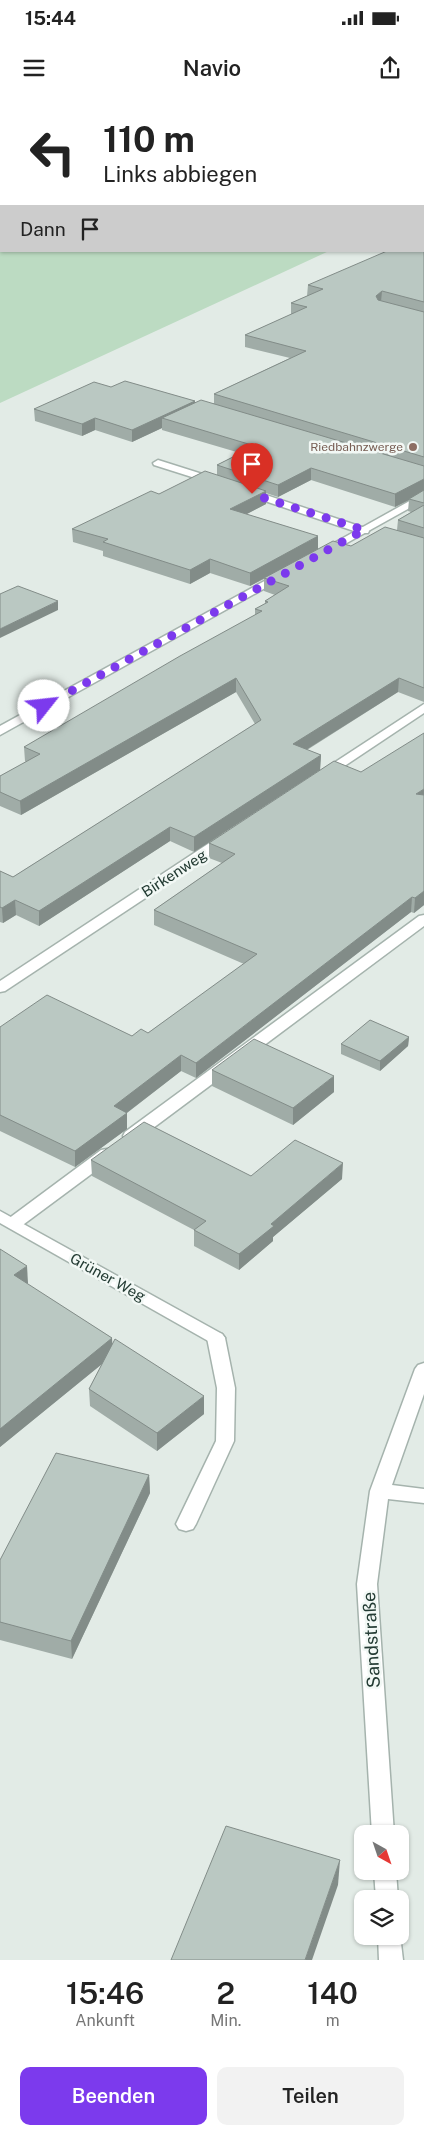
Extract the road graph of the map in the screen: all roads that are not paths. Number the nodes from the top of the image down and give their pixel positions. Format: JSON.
{"nodes":[{"id":1,"x":158,"y":463,"type":"dead end"},
{"id":2,"x":424,"y":496,"type":"edge"},
{"id":3,"x":369,"y":530,"type":"junction"},
{"id":4,"x":311,"y":559,"type":"edge"},
{"id":5,"x":294,"y":568,"type":"edge"},
{"id":6,"x":424,"y":708,"type":"edge"},
{"id":7,"x":0,"y":731,"type":"edge"},
{"id":8,"x":316,"y":779,"type":"edge"},
{"id":9,"x":233,"y":834,"type":"edge"},
{"id":10,"x":424,"y":919,"type":"edge"},
{"id":11,"x":0,"y":988,"type":"edge"},
{"id":12,"x":7,"y":1220,"type":"edge"},
{"id":13,"x":424,"y":1369,"type":"edge"},
{"id":14,"x":380,"y":1491,"type":"junction"},
{"id":15,"x":424,"y":1496,"type":"edge"},
{"id":16,"x":186,"y":1524,"type":"dead end"},
{"id":17,"x":382,"y":1825,"type":"edge"},
{"id":18,"x":389,"y":1945,"type":"edge"},
{"id":19,"x":390,"y":1960,"type":"edge"}],
"edges":[{"from":1,"to":3,"type":"street"},
{"from":2,"to":3,"type":"street"},
{"from":3,"to":4,"type":"street"},
{"from":5,"to":7,"type":"street"},
{"from":6,"to":8,"type":"street"},
{"from":9,"to":11,"type":"street","name":"Birkenweg"},
{"from":10,"to":12,"type":"street"},
{"from":12,"to":16,"type":"street","name":"Grüner Weg"},
{"from":13,"to":14,"type":"street","name":"Sandstraße"},
{"from":14,"to":15,"type":"street"},
{"from":14,"to":17,"type":"street","name":"Sandstraße"},
{"from":18,"to":19,"type":"street"}]}
